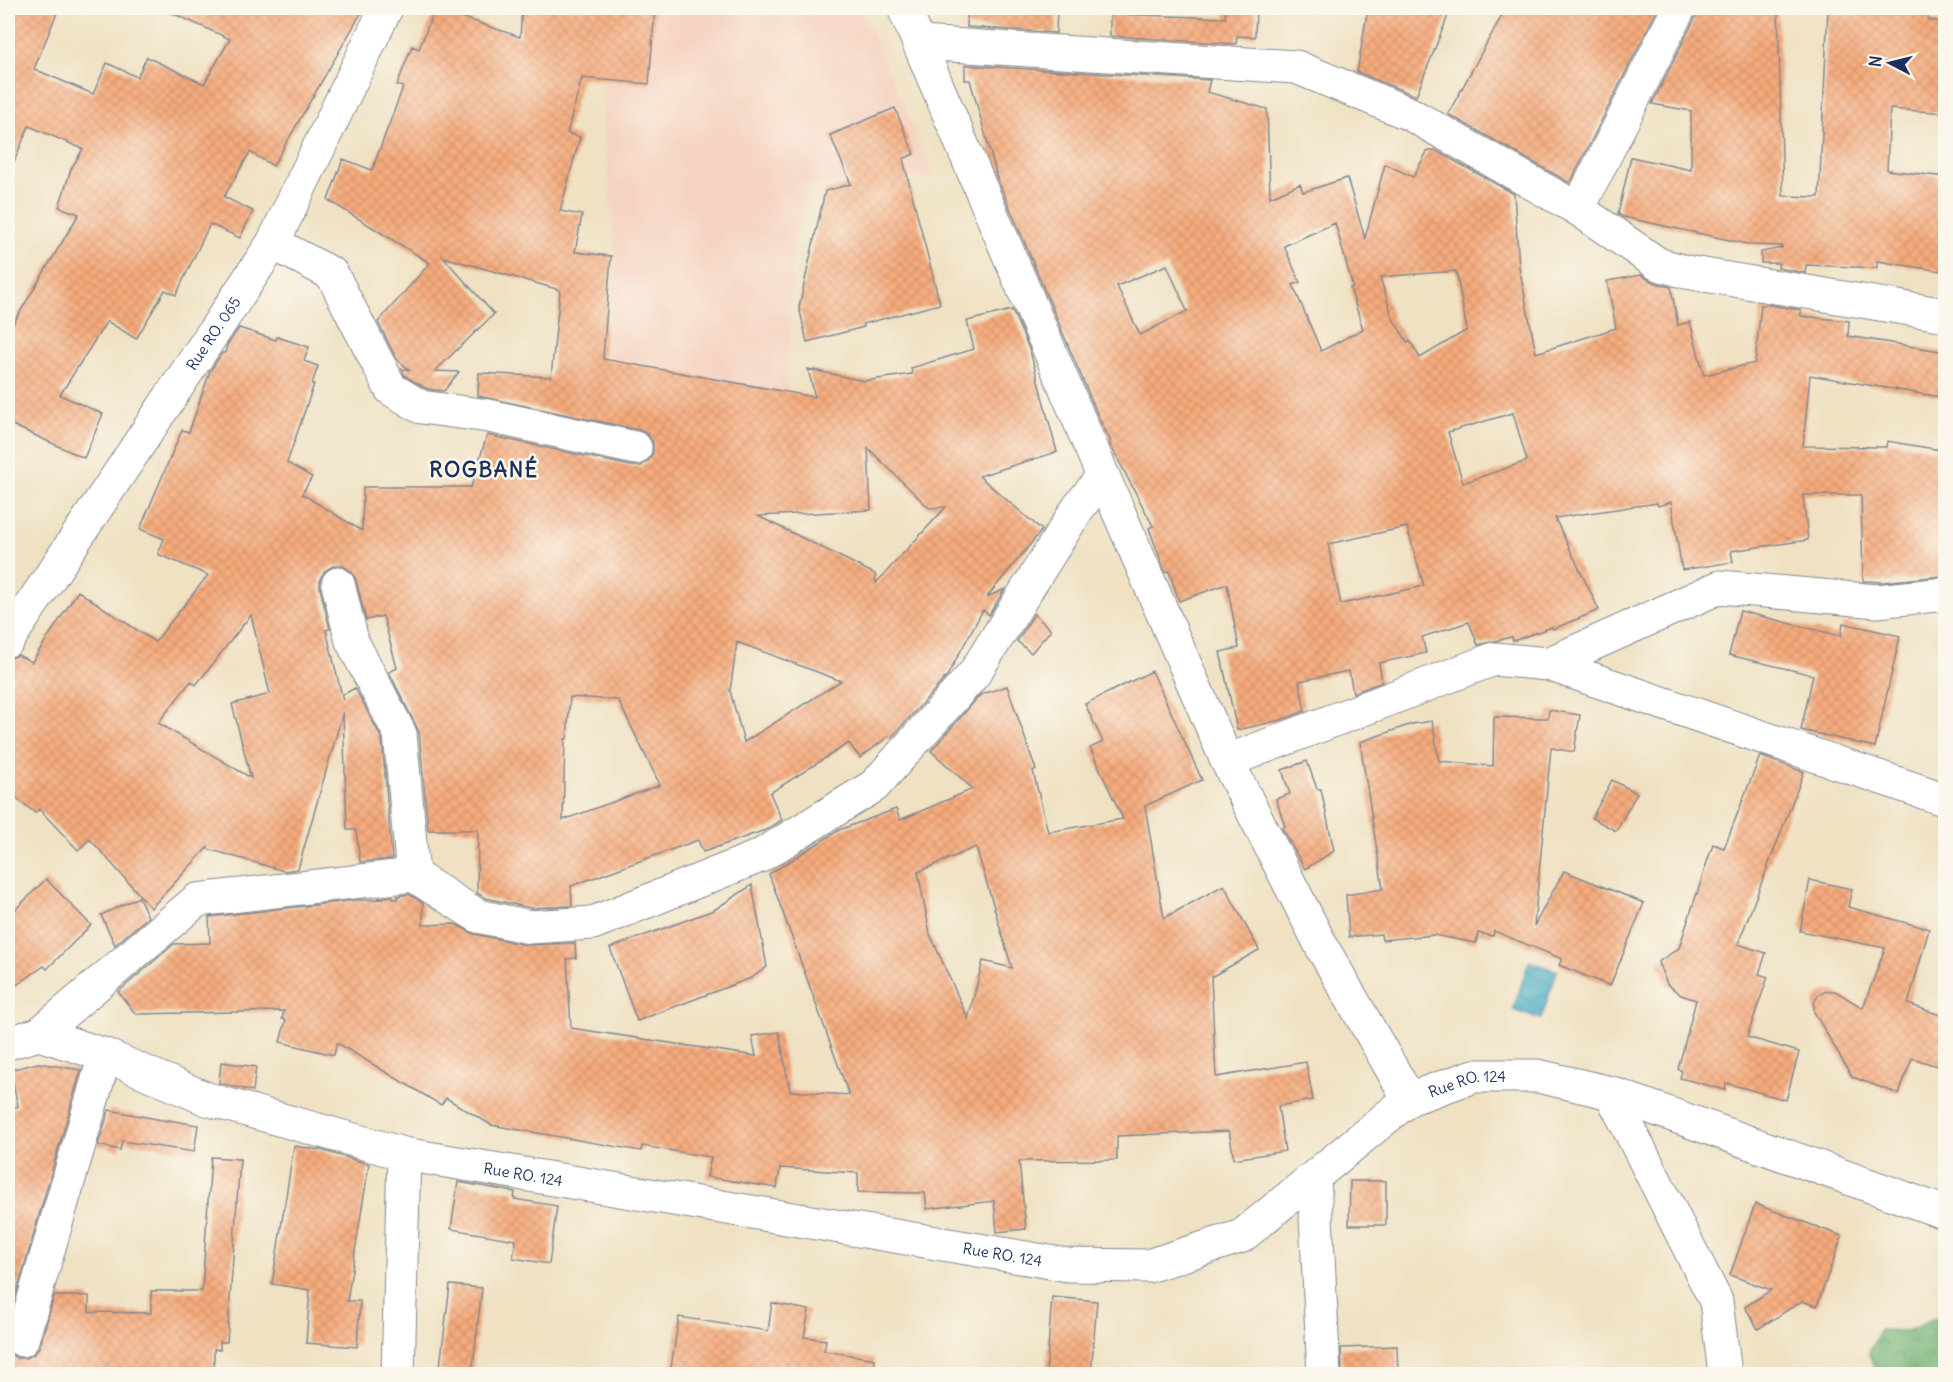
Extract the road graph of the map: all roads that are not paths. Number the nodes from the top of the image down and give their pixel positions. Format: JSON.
{"nodes":[{"id":1,"x":386,"y":8,"type":"edge"},
{"id":2,"x":904,"y":8,"type":"edge"},
{"id":3,"x":1679,"y":8,"type":"edge"},
{"id":4,"x":920,"y":44,"type":"junction"},
{"id":5,"x":1578,"y":209,"type":"junction"},
{"id":6,"x":273,"y":243,"type":"junction"},
{"id":7,"x":1946,"y":315,"type":"edge"},
{"id":8,"x":635,"y":448,"type":"dead end"},
{"id":9,"x":1103,"y":476,"type":"junction"},
{"id":10,"x":338,"y":584,"type":"dead end"},
{"id":11,"x":1946,"y":594,"type":"edge"},
{"id":12,"x":8,"y":640,"type":"edge"},
{"id":13,"x":1548,"y":664,"type":"junction"},
{"id":14,"x":1227,"y":760,"type":"junction"},
{"id":15,"x":1946,"y":800,"type":"edge"},
{"id":16,"x":413,"y":875,"type":"junction"},
{"id":17,"x":39,"y":1034,"type":"junction"},
{"id":18,"x":8,"y":1043,"type":"edge"},
{"id":19,"x":105,"y":1055,"type":"junction"},
{"id":20,"x":1611,"y":1093,"type":"junction"},
{"id":21,"x":1410,"y":1099,"type":"junction"},
{"id":22,"x":404,"y":1154,"type":"junction"},
{"id":23,"x":1314,"y":1178,"type":"junction"},
{"id":24,"x":1946,"y":1214,"type":"edge"},
{"id":25,"x":22,"y":1340,"type":"dead end"},
{"id":26,"x":398,"y":1374,"type":"edge"},
{"id":27,"x":1324,"y":1374,"type":"edge"},
{"id":28,"x":1725,"y":1374,"type":"edge"}],
"edges":[{"from":1,"to":6,"type":"street","name":"Rue RO. 065"},
{"from":2,"to":4,"type":"street"},
{"from":3,"to":5,"type":"street"},
{"from":4,"to":5,"type":"street"},
{"from":4,"to":9,"type":"street"},
{"from":5,"to":7,"type":"street"},
{"from":6,"to":8,"type":"street"},
{"from":6,"to":12,"type":"street","name":"Rue RO. 065"},
{"from":9,"to":14,"type":"street"},
{"from":9,"to":16,"type":"street"},
{"from":10,"to":16,"type":"street"},
{"from":11,"to":13,"type":"street"},
{"from":13,"to":14,"type":"street"},
{"from":13,"to":15,"type":"street"},
{"from":14,"to":21,"type":"street"},
{"from":16,"to":17,"type":"street"},
{"from":17,"to":18,"type":"street"},
{"from":17,"to":19,"type":"street","name":"Rue RO. 124"},
{"from":19,"to":22,"type":"street","name":"Rue RO. 124"},
{"from":19,"to":25,"type":"street"},
{"from":20,"to":21,"type":"street","name":"Rue RO. 124"},
{"from":20,"to":24,"type":"street","name":"Rue RO. 124"},
{"from":20,"to":28,"type":"street"},
{"from":21,"to":23,"type":"street","name":"Rue RO. 124"},
{"from":22,"to":23,"type":"street","name":"Rue RO. 124"},
{"from":22,"to":26,"type":"street"},
{"from":23,"to":27,"type":"street"}]}
